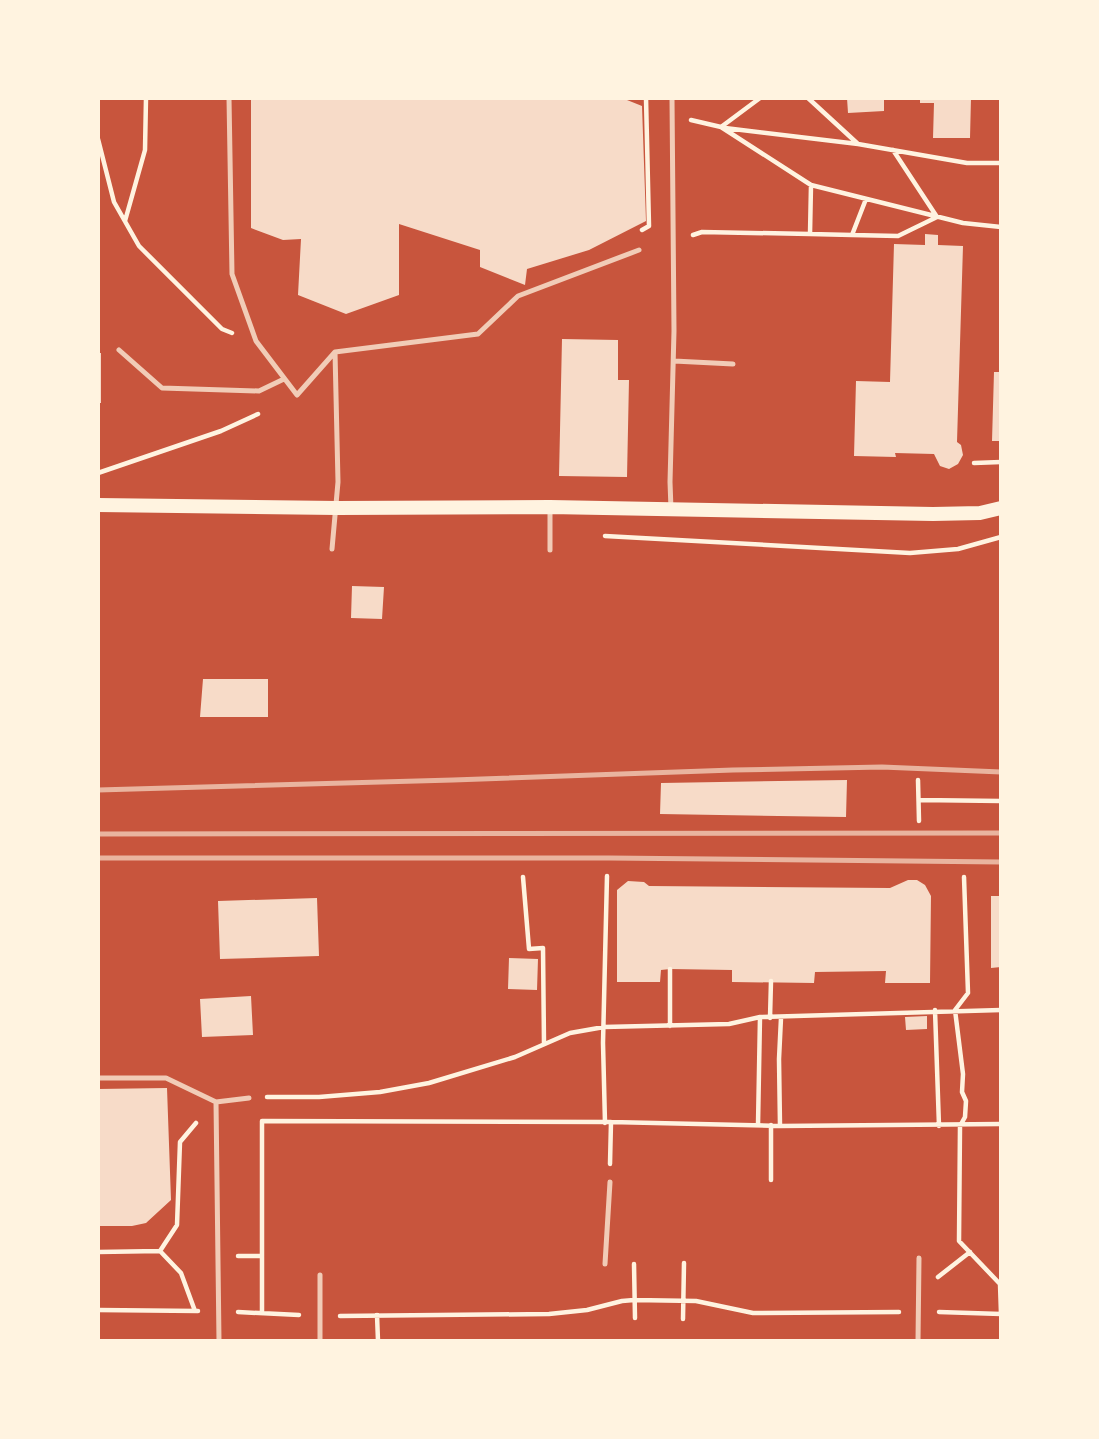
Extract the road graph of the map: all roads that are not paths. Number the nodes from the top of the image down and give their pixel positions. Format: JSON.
{"nodes":[{"id":1,"x":229,"y":98,"type":"edge"},
{"id":2,"x":672,"y":98,"type":"edge"},
{"id":3,"x":639,"y":250,"type":"dead end"},
{"id":4,"x":119,"y":350,"type":"dead end"},
{"id":5,"x":335,"y":352,"type":"junction"},
{"id":6,"x":674,"y":361,"type":"junction"},
{"id":7,"x":733,"y":364,"type":"dead end"},
{"id":8,"x":284,"y":379,"type":"junction"},
{"id":9,"x":98,"y":505,"type":"edge"},
{"id":10,"x":550,"y":507,"type":"junction"},
{"id":11,"x":337,"y":508,"type":"junction"},
{"id":12,"x":1001,"y":508,"type":"edge"},
{"id":13,"x":671,"y":509,"type":"junction"},
{"id":14,"x":332,"y":549,"type":"dead end"},
{"id":15,"x":550,"y":550,"type":"dead end"},
{"id":16,"x":98,"y":1078,"type":"edge"},
{"id":17,"x":249,"y":1098,"type":"road end"},
{"id":18,"x":216,"y":1102,"type":"junction"},
{"id":19,"x":610,"y":1182,"type":"road end"},
{"id":20,"x":919,"y":1258,"type":"dead end"},
{"id":21,"x":605,"y":1264,"type":"dead end"},
{"id":22,"x":320,"y":1275,"type":"dead end"},
{"id":23,"x":219,"y":1341,"type":"edge"},
{"id":24,"x":320,"y":1341,"type":"edge"},
{"id":25,"x":919,"y":1341,"type":"edge"}],
"edges":[{"from":1,"to":8,"type":"lane"},
{"from":2,"to":6,"type":"lane"},
{"from":3,"to":5,"type":"lane"},
{"from":4,"to":8,"type":"lane"},
{"from":5,"to":8,"type":"lane"},
{"from":5,"to":11,"type":"lane"},
{"from":6,"to":7,"type":"lane"},
{"from":6,"to":13,"type":"lane"},
{"from":9,"to":11,"type":"main road"},
{"from":10,"to":11,"type":"main road"},
{"from":10,"to":13,"type":"main road"},
{"from":10,"to":15,"type":"lane"},
{"from":11,"to":14,"type":"lane"},
{"from":12,"to":13,"type":"main road"},
{"from":16,"to":18,"type":"lane"},
{"from":17,"to":18,"type":"lane"},
{"from":18,"to":23,"type":"lane"},
{"from":19,"to":21,"type":"lane"},
{"from":20,"to":25,"type":"lane"},
{"from":22,"to":24,"type":"lane"}]}
